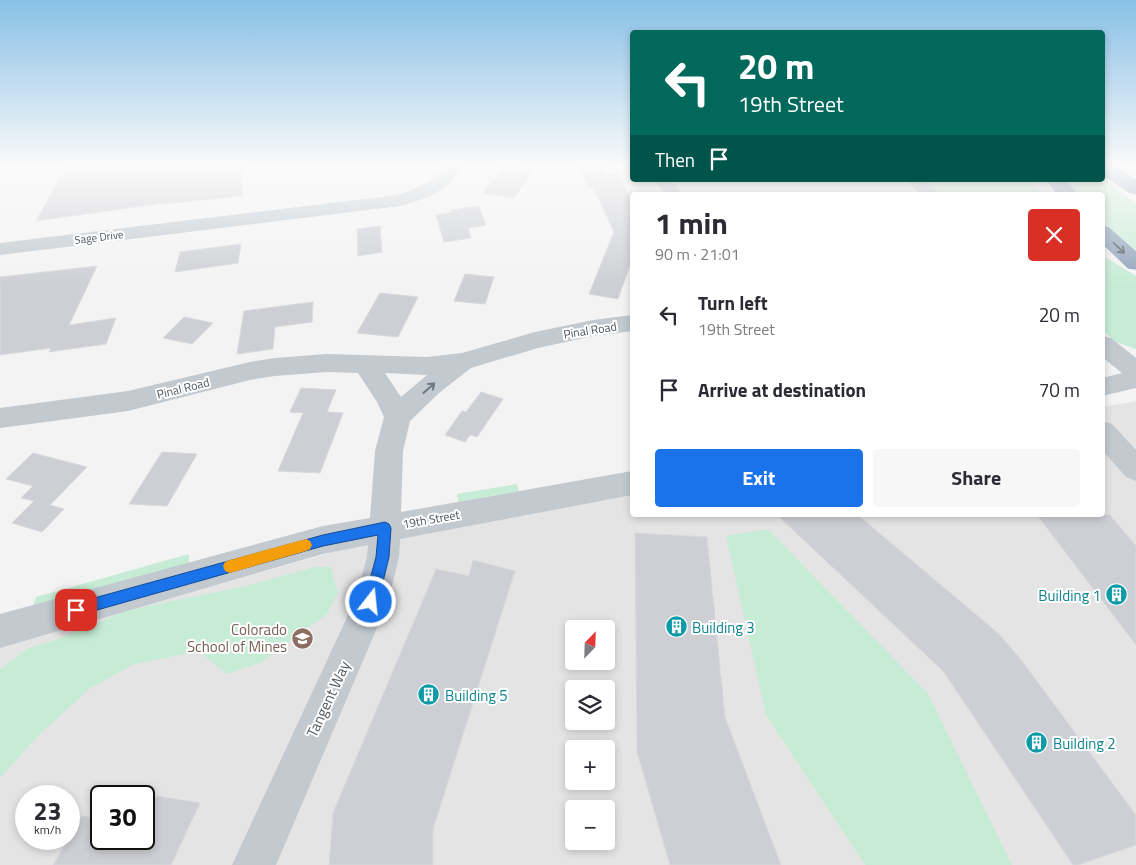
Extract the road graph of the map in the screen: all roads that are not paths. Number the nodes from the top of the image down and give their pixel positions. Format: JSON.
{"nodes":[{"id":1,"x":364,"y":204,"type":"edge"},
{"id":2,"x":1105,"y":235,"type":"edge"},
{"id":3,"x":0,"y":249,"type":"edge"},
{"id":4,"x":1136,"y":263,"type":"edge"},
{"id":5,"x":630,"y":323,"type":"edge"},
{"id":6,"x":1105,"y":346,"type":"edge"},
{"id":7,"x":462,"y":362,"type":"junction"},
{"id":8,"x":366,"y":365,"type":"junction"},
{"id":9,"x":1136,"y":371,"type":"edge"},
{"id":10,"x":1136,"y":379,"type":"edge"},
{"id":11,"x":1105,"y":386,"type":"edge"},
{"id":12,"x":398,"y":417,"type":"junction"},
{"id":13,"x":0,"y":418,"type":"edge"},
{"id":14,"x":1105,"y":435,"type":"edge"},
{"id":15,"x":1136,"y":469,"type":"edge"},
{"id":16,"x":630,"y":482,"type":"edge"},
{"id":17,"x":385,"y":528,"type":"junction"},
{"id":18,"x":0,"y":631,"type":"edge"},
{"id":19,"x":254,"y":865,"type":"edge"}],
"edges":[{"from":1,"to":3,"type":"street","name":"Sage Drive"},
{"from":2,"to":4,"type":"highway","one_way":true},
{"from":5,"to":7,"type":"street","name":"Pinal Road"},
{"from":6,"to":9,"type":"street"},
{"from":7,"to":8,"type":"street","name":"Pinal Road"},
{"from":12,"to":7,"type":"street","name":"Pinal Road","one_way":true},
{"from":8,"to":12,"type":"street"},
{"from":8,"to":13,"type":"street","name":"Pinal Road"},
{"from":10,"to":11,"type":"street"},
{"from":12,"to":17,"type":"street"},
{"from":14,"to":15,"type":"street"},
{"from":16,"to":17,"type":"street","name":"19th Street"},
{"from":17,"to":18,"type":"street","name":"19th Street"},
{"from":17,"to":19,"type":"street","name":"Tangent Way"}]}
